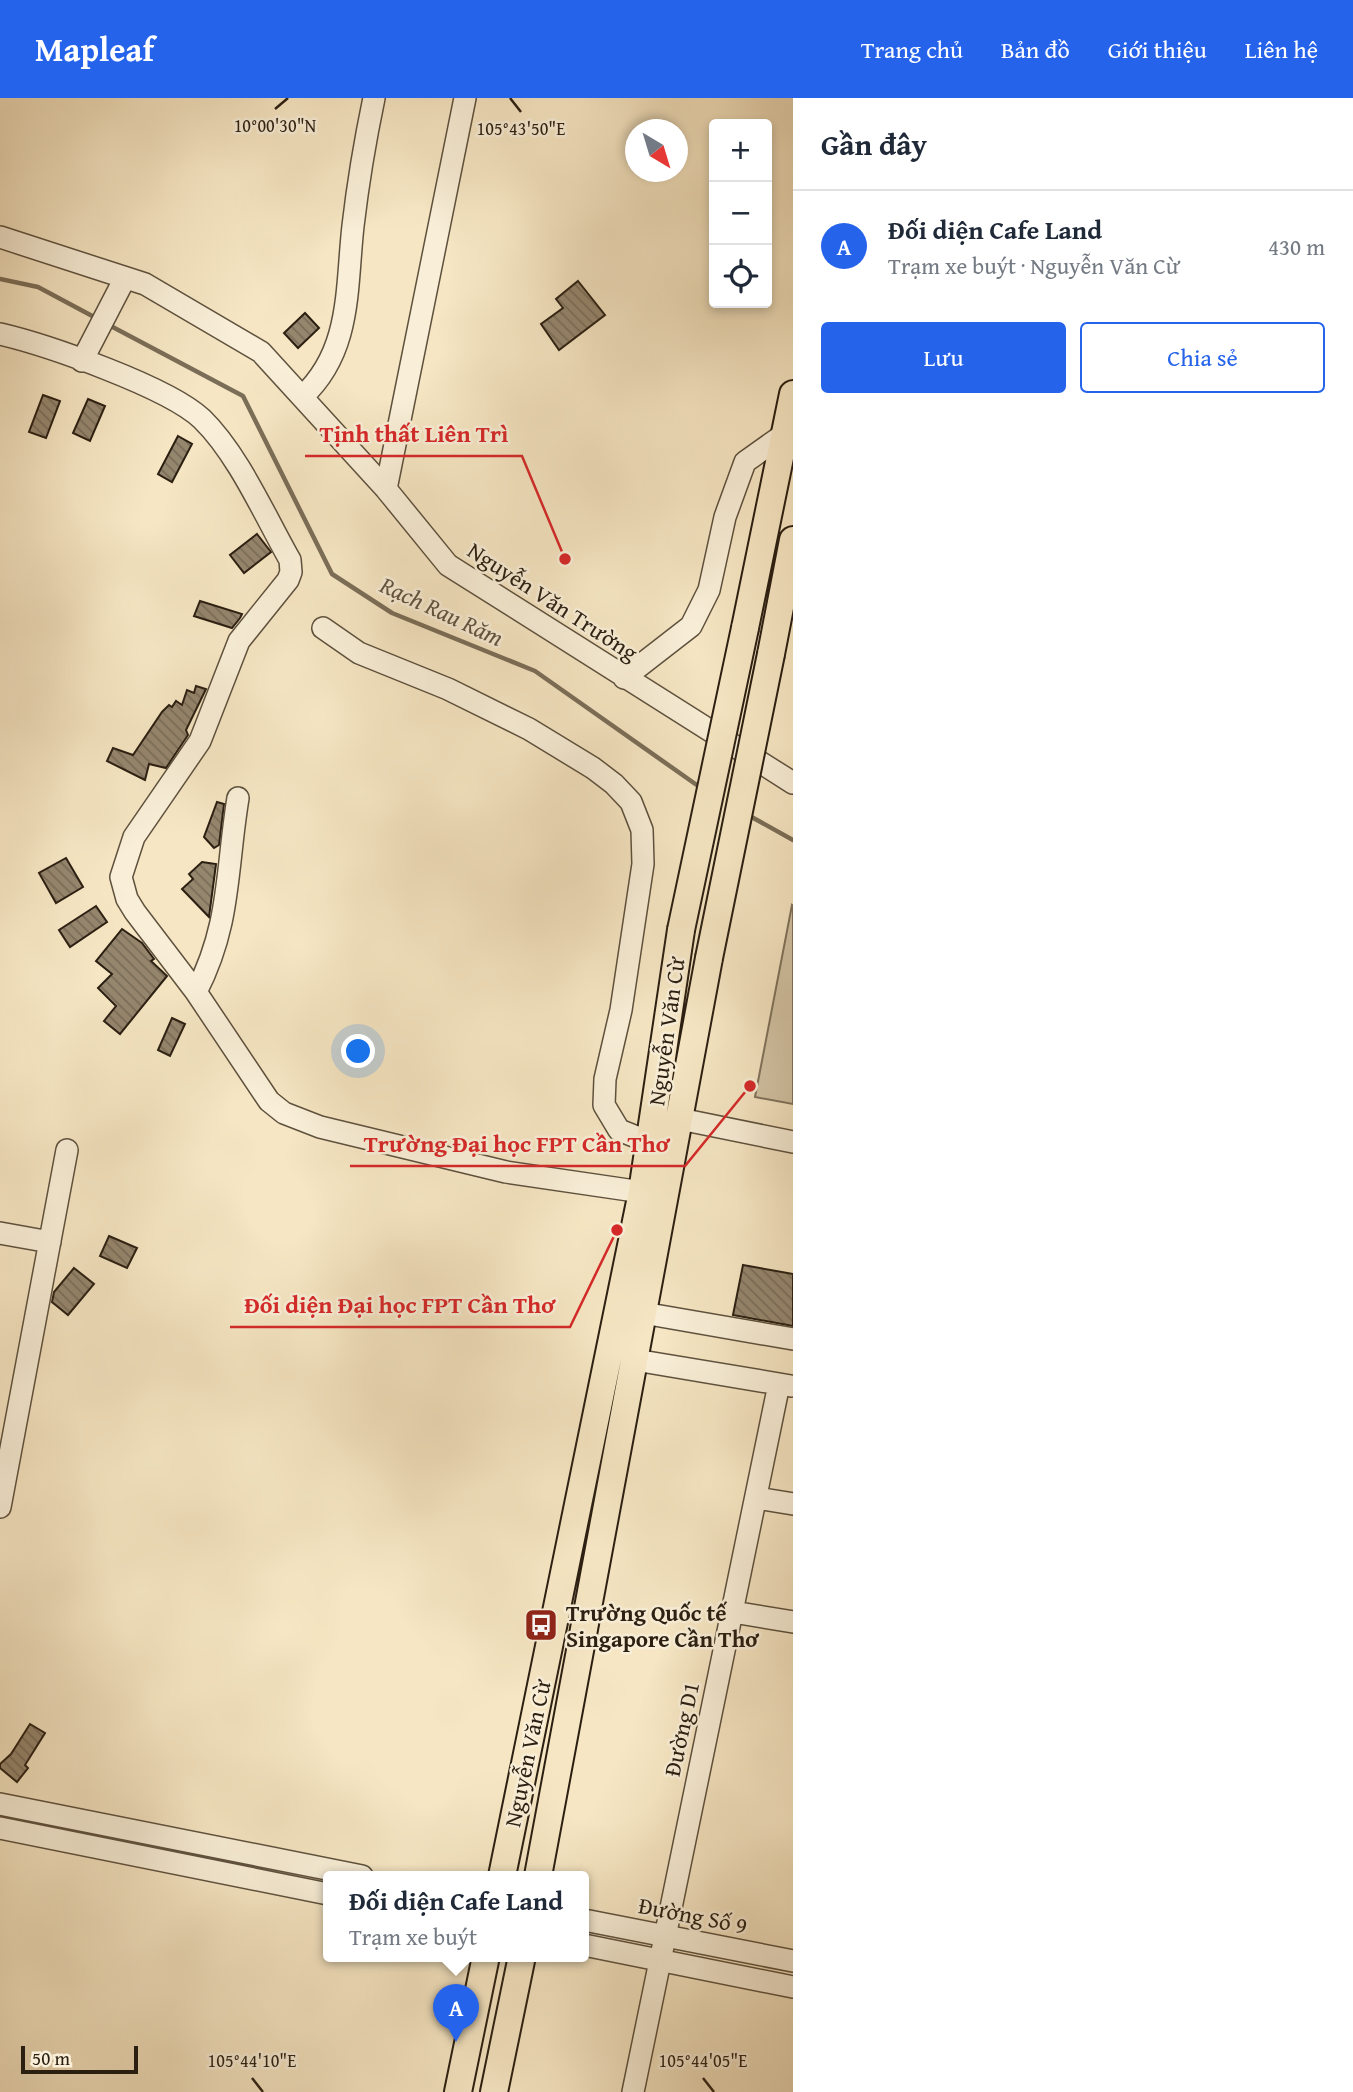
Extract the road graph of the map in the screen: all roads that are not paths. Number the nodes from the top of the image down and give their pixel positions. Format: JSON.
{"nodes":[{"id":1,"x":374,"y":98,"type":"edge"},
{"id":2,"x":465,"y":98,"type":"edge"},
{"id":3,"x":0,"y":237,"type":"edge"},
{"id":4,"x":125,"y":278,"type":"junction"},
{"id":5,"x":0,"y":334,"type":"edge"},
{"id":6,"x":84,"y":354,"type":"junction"},
{"id":7,"x":793,"y":394,"type":"edge"},
{"id":8,"x":302,"y":397,"type":"junction"},
{"id":9,"x":786,"y":433,"type":"junction"},
{"id":10,"x":386,"y":489,"type":"junction"},
{"id":11,"x":793,"y":540,"type":"edge"},
{"id":12,"x":323,"y":628,"type":"dead end"},
{"id":13,"x":624,"y":678,"type":"junction"},
{"id":14,"x":793,"y":783,"type":"edge"},
{"id":15,"x":239,"y":798,"type":"dead end"},
{"id":16,"x":196,"y":992,"type":"junction"},
{"id":17,"x":680,"y":1119,"type":"junction"},
{"id":18,"x":649,"y":1142,"type":"junction"},
{"id":19,"x":793,"y":1142,"type":"edge"},
{"id":20,"x":67,"y":1150,"type":"dead end"},
{"id":21,"x":642,"y":1192,"type":"junction"},
{"id":22,"x":0,"y":1233,"type":"edge"},
{"id":23,"x":50,"y":1242,"type":"junction"},
{"id":24,"x":643,"y":1313,"type":"junction"},
{"id":25,"x":793,"y":1339,"type":"edge"},
{"id":26,"x":609,"y":1355,"type":"junction"},
{"id":27,"x":635,"y":1360,"type":"junction"},
{"id":28,"x":786,"y":1385,"type":"edge"},
{"id":29,"x":757,"y":1498,"type":"junction"},
{"id":30,"x":793,"y":1504,"type":"edge"},
{"id":31,"x":0,"y":1507,"type":"edge"},
{"id":32,"x":733,"y":1612,"type":"junction"},
{"id":33,"x":793,"y":1622,"type":"edge"},
{"id":34,"x":0,"y":1804,"type":"edge"},
{"id":35,"x":0,"y":1828,"type":"edge"},
{"id":36,"x":337,"y":1871,"type":"edge"},
{"id":37,"x":503,"y":1871,"type":"edge"},
{"id":38,"x":539,"y":1871,"type":"edge"},
{"id":39,"x":323,"y":1893,"type":"edge"},
{"id":40,"x":589,"y":1921,"type":"edge"},
{"id":41,"x":664,"y":1936,"type":"junction"},
{"id":42,"x":589,"y":1946,"type":"edge"},
{"id":43,"x":659,"y":1961,"type":"junction"},
{"id":44,"x":793,"y":1961,"type":"edge"},
{"id":45,"x":485,"y":1962,"type":"edge"},
{"id":46,"x":521,"y":1962,"type":"edge"},
{"id":47,"x":793,"y":1987,"type":"edge"},
{"id":48,"x":458,"y":2092,"type":"edge"},
{"id":49,"x":494,"y":2092,"type":"edge"},
{"id":50,"x":633,"y":2092,"type":"edge"}],
"edges":[{"from":1,"to":8,"type":"street"},
{"from":2,"to":10,"type":"street"},
{"from":3,"to":4,"type":"street","name":"Nguyễn Văn Trường"},
{"from":4,"to":6,"type":"street"},
{"from":4,"to":8,"type":"street","name":"Nguyễn Văn Trường"},
{"from":5,"to":6,"type":"street"},
{"from":6,"to":16,"type":"street"},
{"from":7,"to":9,"type":"main road","name":"Nguyễn Văn Cừ"},
{"from":8,"to":10,"type":"street","name":"Nguyễn Văn Trường"},
{"from":9,"to":13,"type":"street"},
{"from":9,"to":18,"type":"main road","name":"Nguyễn Văn Cừ","bridge":true},
{"from":10,"to":13,"type":"street","name":"Nguyễn Văn Trường"},
{"from":11,"to":17,"type":"main road","name":"Nguyễn Văn Cừ","bridge":true},
{"from":12,"to":18,"type":"street"},
{"from":13,"to":14,"type":"street","name":"Nguyễn Văn Trường"},
{"from":15,"to":16,"type":"street"},
{"from":16,"to":21,"type":"street"},
{"from":17,"to":19,"type":"street"},
{"from":17,"to":24,"type":"main road","name":"Nguyễn Văn Cừ"},
{"from":18,"to":21,"type":"main road","name":"Nguyễn Văn Cừ"},
{"from":20,"to":23,"type":"street"},
{"from":21,"to":26,"type":"main road","name":"Nguyễn Văn Cừ"},
{"from":22,"to":23,"type":"street"},
{"from":23,"to":31,"type":"street"},
{"from":24,"to":25,"type":"street"},
{"from":24,"to":27,"type":"main road","name":"Nguyễn Văn Cừ"},
{"from":26,"to":27,"type":"main road"},
{"from":26,"to":37,"type":"main road","name":"Nguyễn Văn Cừ"},
{"from":27,"to":28,"type":"street"},
{"from":27,"to":38,"type":"main road","name":"Nguyễn Văn Cừ"},
{"from":28,"to":29,"type":"street","name":"Đường D1"},
{"from":29,"to":30,"type":"street"},
{"from":29,"to":32,"type":"street","name":"Đường D1"},
{"from":32,"to":33,"type":"street"},
{"from":32,"to":41,"type":"street","name":"Đường D1"},
{"from":34,"to":36,"type":"street"},
{"from":35,"to":39,"type":"street"},
{"from":40,"to":41,"type":"street","name":"Đường Số 9"},
{"from":41,"to":43,"type":"street","name":"Đường D1"},
{"from":41,"to":44,"type":"street","name":"Đường Số 9"},
{"from":42,"to":43,"type":"street"},
{"from":43,"to":47,"type":"street"},
{"from":43,"to":50,"type":"street","name":"Đường D1"},
{"from":45,"to":48,"type":"main road"},
{"from":46,"to":49,"type":"main road"}]}
